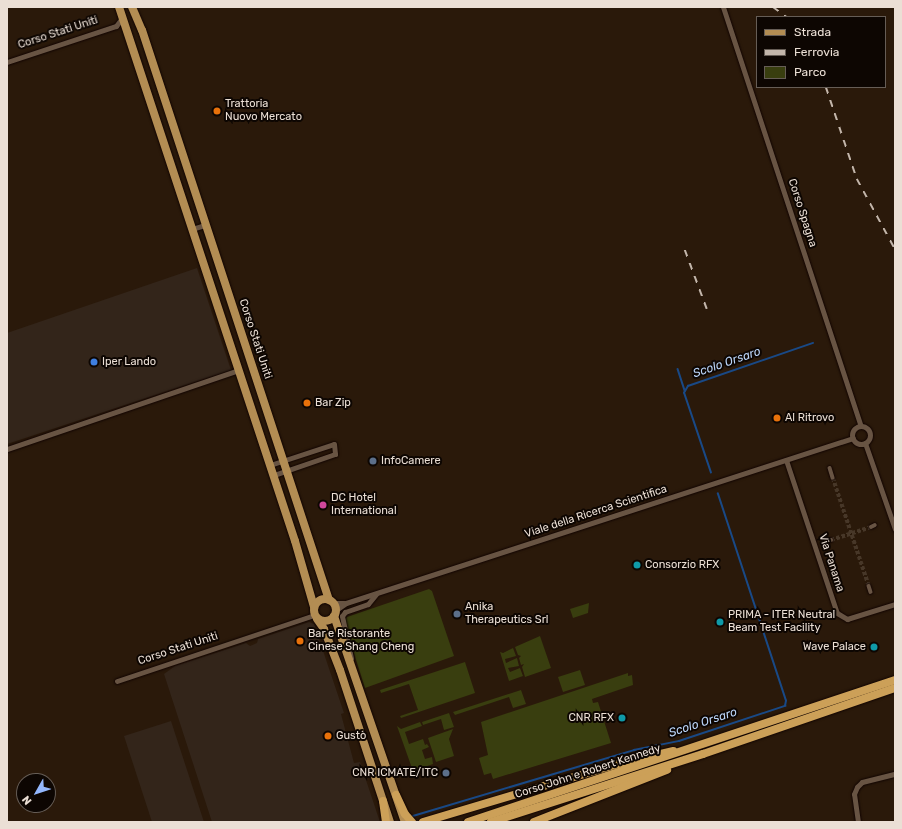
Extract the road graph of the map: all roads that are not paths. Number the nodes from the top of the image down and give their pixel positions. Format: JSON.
{"nodes":[{"id":1,"x":120,"y":7,"type":"edge"},
{"id":2,"x":132,"y":7,"type":"edge"},
{"id":3,"x":723,"y":7,"type":"edge"},
{"id":4,"x":123,"y":17,"type":"junction"},
{"id":5,"x":116,"y":26,"type":"junction"},
{"id":6,"x":127,"y":31,"type":"junction"},
{"id":7,"x":7,"y":62,"type":"edge"},
{"id":8,"x":205,"y":225,"type":"junction"},
{"id":9,"x":192,"y":229,"type":"junction"},
{"id":10,"x":239,"y":370,"type":"junction"},
{"id":11,"x":861,"y":426,"type":"junction"},
{"id":12,"x":852,"y":438,"type":"junction"},
{"id":13,"x":865,"y":443,"type":"junction"},
{"id":14,"x":7,"y":449,"type":"edge"},
{"id":15,"x":284,"y":460,"type":"junction"},
{"id":16,"x":786,"y":460,"type":"junction"},
{"id":17,"x":270,"y":465,"type":"junction"},
{"id":18,"x":830,"y":468,"type":"dead end"},
{"id":19,"x":288,"y":470,"type":"junction"},
{"id":20,"x":274,"y":475,"type":"junction"},
{"id":21,"x":833,"y":478,"type":"tunnel mouth"},
{"id":22,"x":895,"y":529,"type":"edge"},
{"id":23,"x":869,"y":586,"type":"tunnel mouth"},
{"id":24,"x":871,"y":592,"type":"dead end"},
{"id":25,"x":377,"y":593,"type":"junction"},
{"id":26,"x":895,"y":604,"type":"edge"},
{"id":27,"x":333,"y":607,"type":"junction"},
{"id":28,"x":315,"y":613,"type":"junction"},
{"id":29,"x":352,"y":664,"type":"junction"},
{"id":30,"x":895,"y":680,"type":"edge"},
{"id":31,"x":117,"y":681,"type":"dead end"},
{"id":32,"x":895,"y":688,"type":"edge"},
{"id":33,"x":374,"y":730,"type":"junction"},
{"id":34,"x":361,"y":735,"type":"junction"},
{"id":35,"x":719,"y":740,"type":"junction"},
{"id":36,"x":702,"y":754,"type":"junction"},
{"id":37,"x":895,"y":774,"type":"edge"},
{"id":38,"x":396,"y":795,"type":"joint"},
{"id":39,"x":383,"y":801,"type":"junction"},
{"id":40,"x":386,"y":822,"type":"edge"},
{"id":41,"x":391,"y":822,"type":"edge"},
{"id":42,"x":407,"y":822,"type":"edge"},
{"id":43,"x":424,"y":822,"type":"edge"},
{"id":44,"x":468,"y":822,"type":"edge"},
{"id":45,"x":490,"y":822,"type":"edge"},
{"id":46,"x":534,"y":822,"type":"edge"},
{"id":47,"x":858,"y":822,"type":"edge"}],
"edges":[{"from":1,"to":4,"type":"main road"},
{"from":2,"to":8,"type":"main road","name":"Corso Stati Uniti"},
{"from":3,"to":11,"type":"street","name":"Corso Spagna"},
{"from":4,"to":5,"type":"street","name":"Corso Stati Uniti"},
{"from":4,"to":6,"type":"main road"},
{"from":5,"to":6,"type":"street","name":"Corso Stati Uniti"},
{"from":5,"to":7,"type":"street","name":"Corso Stati Uniti"},
{"from":6,"to":9,"type":"main road"},
{"from":8,"to":9,"type":"street"},
{"from":8,"to":15,"type":"main road","name":"Corso Stati Uniti"},
{"from":9,"to":10,"type":"main road"},
{"from":10,"to":14,"type":"street"},
{"from":10,"to":17,"type":"main road"},
{"from":11,"to":12,"type":"street"},
{"from":11,"to":13,"type":"street","name":"Corso Spagna"},
{"from":12,"to":13,"type":"street"},
{"from":12,"to":16,"type":"street","name":"Viale della Ricerca Scientifica"},
{"from":13,"to":22,"type":"street","name":"Corso Spagna"},
{"from":15,"to":17,"type":"street"},
{"from":15,"to":19,"type":"main road","name":"Corso Stati Uniti"},
{"from":15,"to":19,"type":"street"},
{"from":16,"to":25,"type":"street","name":"Viale della Ricerca Scientifica"},
{"from":16,"to":26,"type":"street","name":"Via Panama"},
{"from":17,"to":20,"type":"main road"},
{"from":18,"to":21,"type":"street"},
{"from":19,"to":20,"type":"street"},
{"from":19,"to":27,"type":"main road","name":"Corso Stati Uniti"},
{"from":20,"to":28,"type":"main road"},
{"from":23,"to":24,"type":"street"},
{"from":25,"to":27,"type":"street","name":"Viale della Ricerca Scientifica"},
{"from":25,"to":29,"type":"street"},
{"from":27,"to":28,"type":"main road"},
{"from":27,"to":28,"type":"main road"},
{"from":27,"to":29,"type":"main road","name":"Corso Stati Uniti"},
{"from":28,"to":31,"type":"street","name":"Corso Stati Uniti"},
{"from":28,"to":34,"type":"main road"},
{"from":29,"to":33,"type":"main road","name":"Corso Stati Uniti"},
{"from":30,"to":35,"type":"highway","name":"Corso John e Robert Kennedy"},
{"from":32,"to":36,"type":"highway","name":"Corso John e Robert Kennedy"},
{"from":33,"to":34,"type":"street"},
{"from":33,"to":38,"type":"main road","name":"Corso Stati Uniti"},
{"from":34,"to":39,"type":"main road"},
{"from":35,"to":43,"type":"highway"},
{"from":35,"to":44,"type":"highway","name":"Corso John e Robert Kennedy"},
{"from":36,"to":45,"type":"highway","name":"Corso John e Robert Kennedy"},
{"from":36,"to":46,"type":"highway"},
{"from":37,"to":47,"type":"street"},
{"from":38,"to":42,"type":"highway"},
{"from":39,"to":40,"type":"highway"},
{"from":39,"to":41,"type":"main road"},
{"from":41,"to":42,"type":"main road"}]}
